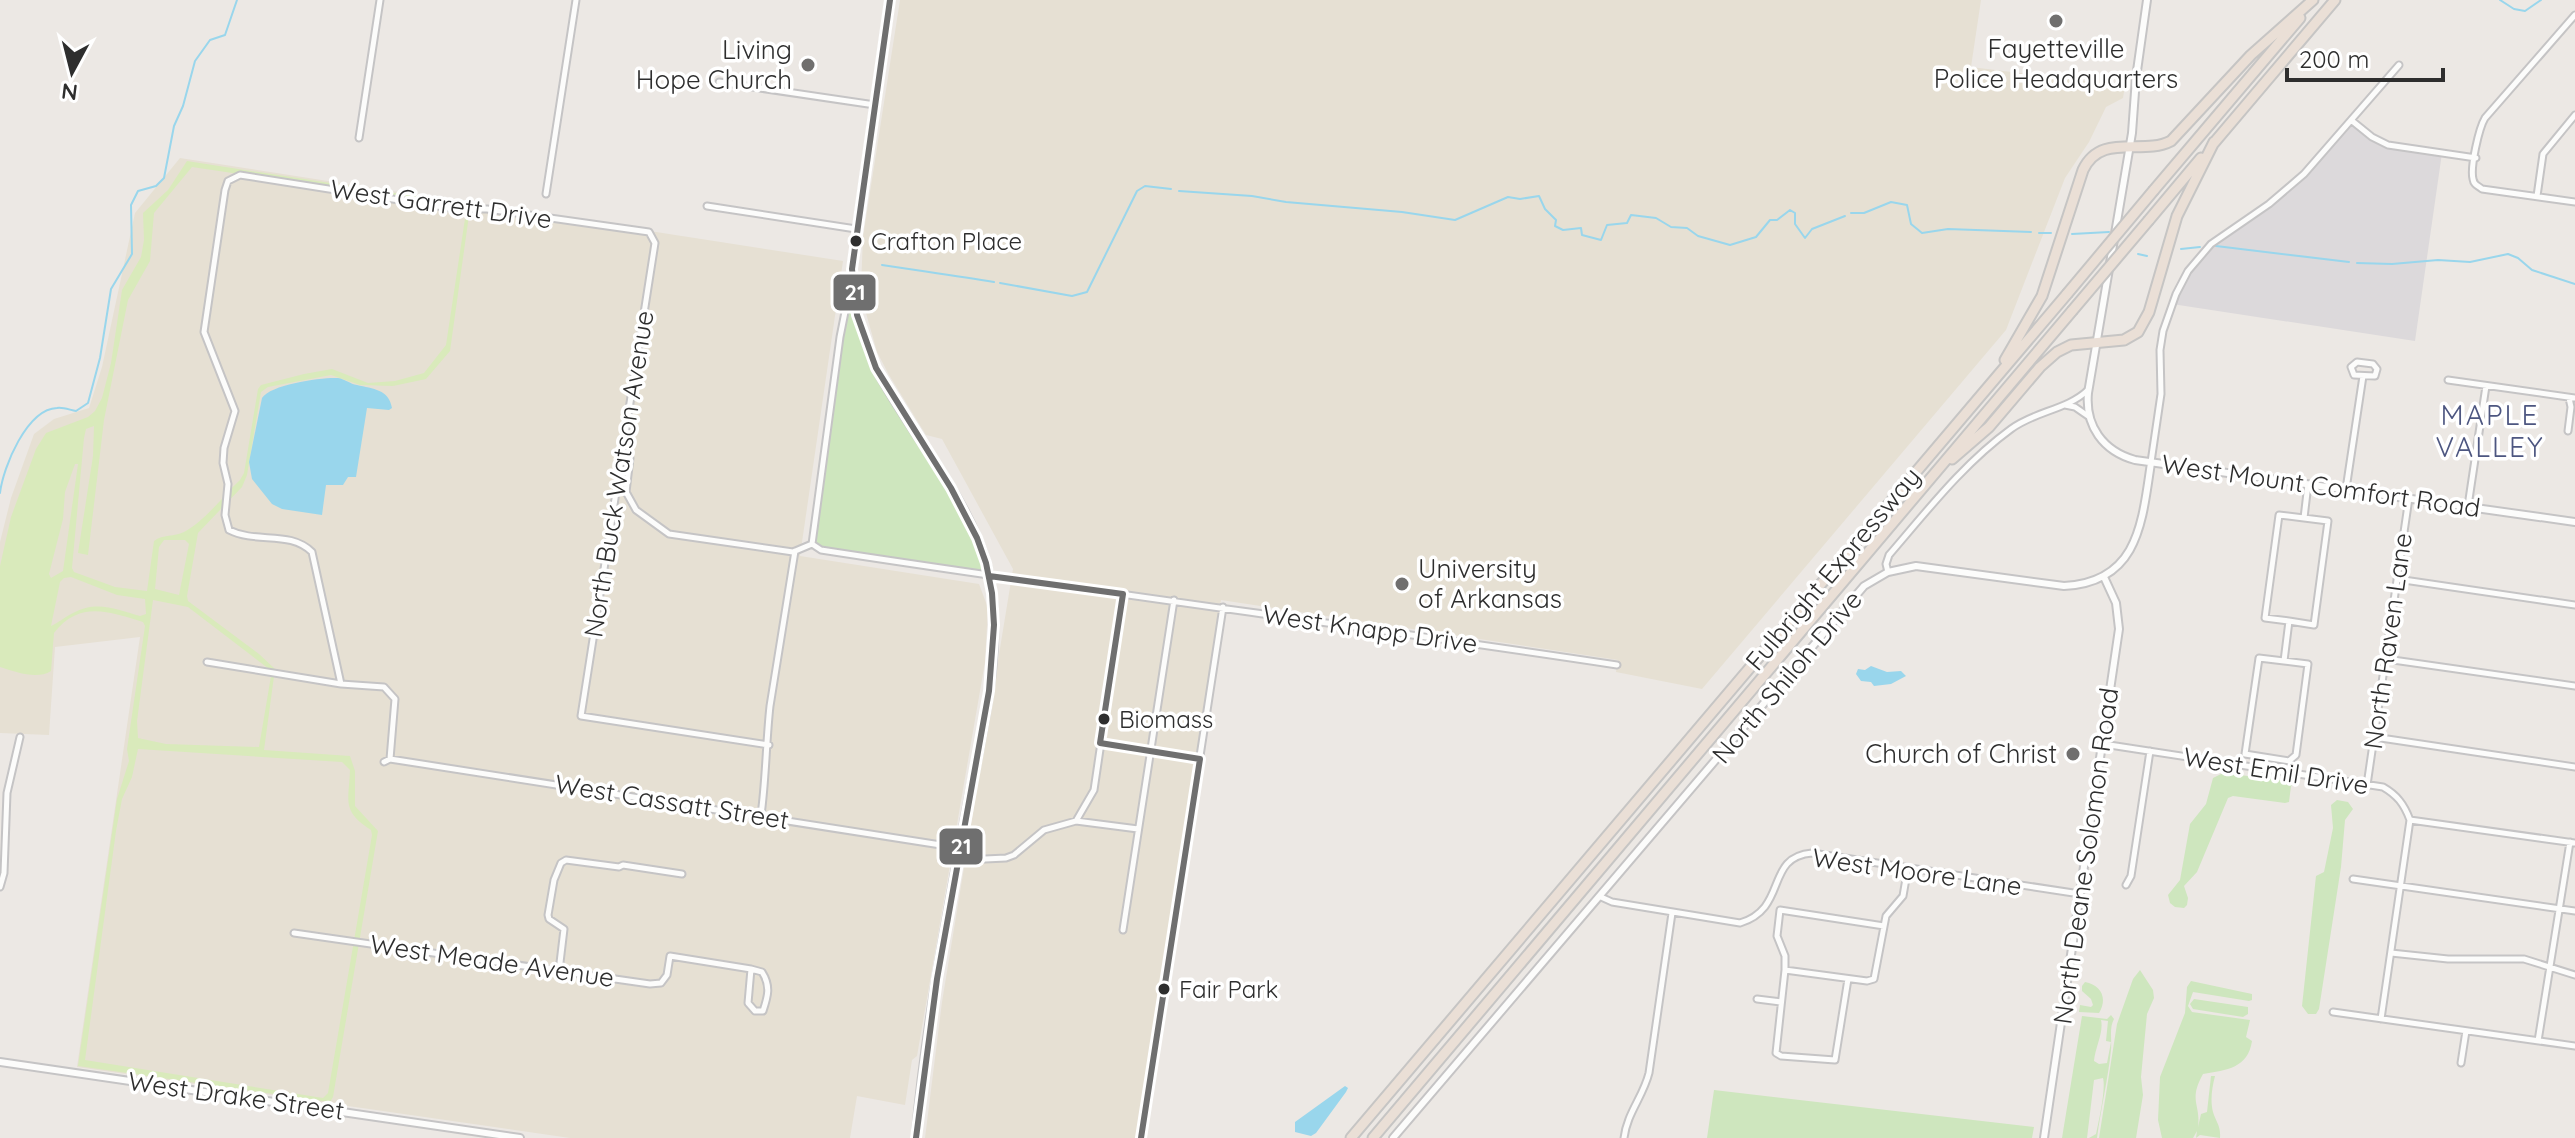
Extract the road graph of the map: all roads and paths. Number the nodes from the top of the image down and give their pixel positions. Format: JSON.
{"nodes":[{"id":1,"x":380,"y":0,"type":"edge"},
{"id":2,"x":576,"y":0,"type":"edge"},
{"id":3,"x":890,"y":0,"type":"edge"},
{"id":4,"x":2147,"y":0,"type":"edge"},
{"id":5,"x":2314,"y":0,"type":"edge"},
{"id":6,"x":2335,"y":0,"type":"edge"},
{"id":7,"x":2575,"y":15,"type":"edge"},
{"id":8,"x":2399,"y":65,"type":"dead end"},
{"id":9,"x":719,"y":82,"type":"dead end"},
{"id":10,"x":875,"y":105,"type":"junction"},
{"id":11,"x":2575,"y":115,"type":"edge"},
{"id":12,"x":2351,"y":120,"type":"junction"},
{"id":13,"x":359,"y":138,"type":"dead end"},
{"id":14,"x":2214,"y":142,"type":"junction"},
{"id":15,"x":2130,"y":145,"type":"junction"},
{"id":16,"x":2476,"y":158,"type":"junction"},
{"id":17,"x":546,"y":194,"type":"dead end"},
{"id":18,"x":2537,"y":196,"type":"junction"},
{"id":19,"x":2575,"y":202,"type":"edge"},
{"id":20,"x":707,"y":206,"type":"dead end"},
{"id":21,"x":856,"y":229,"type":"junction"},
{"id":22,"x":649,"y":232,"type":"joint"},
{"id":23,"x":855,"y":300,"type":"junction"},
{"id":24,"x":2097,"y":343,"type":"junction"},
{"id":25,"x":2363,"y":376,"type":"junction"},
{"id":26,"x":1997,"y":377,"type":"junction"},
{"id":27,"x":2448,"y":380,"type":"dead end"},
{"id":28,"x":2486,"y":386,"type":"junction"},
{"id":29,"x":2088,"y":390,"type":"junction"},
{"id":30,"x":2572,"y":398,"type":"edge"},
{"id":31,"x":2065,"y":405,"type":"junction"},
{"id":32,"x":2088,"y":416,"type":"junction"},
{"id":33,"x":2568,"y":431,"type":"dead end"},
{"id":34,"x":621,"y":451,"type":"junction"},
{"id":35,"x":2151,"y":463,"type":"junction"},
{"id":36,"x":1934,"y":474,"type":"junction"},
{"id":37,"x":2308,"y":484,"type":"junction"},
{"id":38,"x":2346,"y":489,"type":"junction"},
{"id":39,"x":2409,"y":497,"type":"junction"},
{"id":40,"x":2468,"y":506,"type":"junction"},
{"id":41,"x":2304,"y":518,"type":"junction"},
{"id":42,"x":2575,"y":522,"type":"edge"},
{"id":43,"x":812,"y":544,"type":"junction"},
{"id":44,"x":795,"y":551,"type":"junction"},
{"id":45,"x":1888,"y":572,"type":"junction"},
{"id":46,"x":989,"y":576,"type":"junction"},
{"id":47,"x":2104,"y":577,"type":"junction"},
{"id":48,"x":2397,"y":579,"type":"junction"},
{"id":49,"x":1123,"y":594,"type":"junction"},
{"id":50,"x":1174,"y":600,"type":"junction"},
{"id":51,"x":2575,"y":605,"type":"edge"},
{"id":52,"x":1223,"y":607,"type":"junction"},
{"id":53,"x":2289,"y":621,"type":"junction"},
{"id":54,"x":2386,"y":659,"type":"junction"},
{"id":55,"x":2284,"y":661,"type":"junction"},
{"id":56,"x":207,"y":662,"type":"dead end"},
{"id":57,"x":1617,"y":665,"type":"dead end"},
{"id":58,"x":341,"y":684,"type":"junction"},
{"id":59,"x":2575,"y":686,"type":"edge"},
{"id":60,"x":20,"y":737,"type":"dead end"},
{"id":61,"x":2374,"y":737,"type":"junction"},
{"id":62,"x":2103,"y":744,"type":"junction"},
{"id":63,"x":768,"y":745,"type":"junction"},
{"id":64,"x":2150,"y":751,"type":"junction"},
{"id":65,"x":2575,"y":767,"type":"edge"},
{"id":66,"x":2367,"y":785,"type":"junction"},
{"id":67,"x":761,"y":815,"type":"junction"},
{"id":68,"x":2410,"y":820,"type":"junction"},
{"id":69,"x":1076,"y":821,"type":"junction"},
{"id":70,"x":1138,"y":829,"type":"junction"},
{"id":71,"x":2572,"y":843,"type":"edge"},
{"id":72,"x":960,"y":851,"type":"junction"},
{"id":73,"x":1908,"y":867,"type":"junction"},
{"id":74,"x":682,"y":874,"type":"dead end"},
{"id":75,"x":2353,"y":879,"type":"dead end"},
{"id":76,"x":2126,"y":885,"type":"dead end"},
{"id":77,"x":2401,"y":886,"type":"junction"},
{"id":78,"x":0,"y":887,"type":"edge"},
{"id":79,"x":2080,"y":894,"type":"junction"},
{"id":80,"x":1601,"y":897,"type":"junction"},
{"id":81,"x":2561,"y":909,"type":"junction"},
{"id":82,"x":2575,"y":911,"type":"edge"},
{"id":83,"x":1672,"y":913,"type":"junction"},
{"id":84,"x":1884,"y":926,"type":"junction"},
{"id":85,"x":1123,"y":930,"type":"dead end"},
{"id":86,"x":294,"y":933,"type":"dead end"},
{"id":87,"x":2390,"y":953,"type":"junction"},
{"id":88,"x":2550,"y":966,"type":"junction"},
{"id":89,"x":751,"y":969,"type":"junction"},
{"id":90,"x":1785,"y":970,"type":"junction"},
{"id":91,"x":559,"y":971,"type":"junction"},
{"id":92,"x":2575,"y":975,"type":"edge"},
{"id":93,"x":1848,"y":979,"type":"junction"},
{"id":94,"x":1757,"y":999,"type":"dead end"},
{"id":95,"x":1781,"y":1002,"type":"junction"},
{"id":96,"x":2333,"y":1012,"type":"dead end"},
{"id":97,"x":2381,"y":1019,"type":"junction"},
{"id":98,"x":2466,"y":1031,"type":"junction"},
{"id":99,"x":2538,"y":1041,"type":"junction"},
{"id":100,"x":2575,"y":1046,"type":"edge"},
{"id":101,"x":0,"y":1062,"type":"edge"},
{"id":102,"x":2461,"y":1063,"type":"dead end"},
{"id":103,"x":520,"y":1138,"type":"edge"},
{"id":104,"x":916,"y":1138,"type":"edge"},
{"id":105,"x":1141,"y":1138,"type":"edge"},
{"id":106,"x":1351,"y":1138,"type":"edge"},
{"id":107,"x":1373,"y":1138,"type":"edge"},
{"id":108,"x":1393,"y":1138,"type":"edge"},
{"id":109,"x":1624,"y":1138,"type":"edge"},
{"id":110,"x":2044,"y":1138,"type":"edge"}],
"edges":[{"from":1,"to":13,"type":"street"},
{"from":2,"to":17,"type":"street"},
{"from":3,"to":10,"type":"main road"},
{"from":4,"to":15,"type":"street"},
{"from":5,"to":15,"type":"highway"},
{"from":5,"to":26,"type":"highway","name":"Fulbright Expressway","bridge":true},
{"from":6,"to":14,"type":"highway","name":"Fulbright Expressway"},
{"from":7,"to":16,"type":"street"},
{"from":8,"to":12,"type":"street"},
{"from":9,"to":10,"type":"street"},
{"from":10,"to":21,"type":"main road"},
{"from":11,"to":18,"type":"street"},
{"from":12,"to":16,"type":"street"},
{"from":12,"to":35,"type":"street"},
{"from":14,"to":24,"type":"highway"},
{"from":14,"to":36,"type":"highway","name":"Fulbright Expressway","bridge":true},
{"from":15,"to":24,"type":"street"},
{"from":15,"to":26,"type":"highway"},
{"from":16,"to":18,"type":"street"},
{"from":18,"to":19,"type":"street"},
{"from":20,"to":21,"type":"street"},
{"from":21,"to":23,"type":"main road"},
{"from":22,"to":34,"type":"street","name":"North Buck Watson Avenue"},
{"from":22,"to":58,"type":"street","name":"West Garrett Drive"},
{"from":23,"to":43,"type":"street"},
{"from":23,"to":46,"type":"main road"},
{"from":24,"to":29,"type":"street"},
{"from":24,"to":36,"type":"highway"},
{"from":25,"to":25,"type":"street"},
{"from":25,"to":38,"type":"street"},
{"from":26,"to":106,"type":"highway","name":"Fulbright Expressway"},
{"from":27,"to":28,"type":"street"},
{"from":28,"to":30,"type":"street"},
{"from":28,"to":40,"type":"street"},
{"from":29,"to":31,"type":"street"},
{"from":29,"to":32,"type":"street"},
{"from":30,"to":33,"type":"street"},
{"from":31,"to":32,"type":"street"},
{"from":31,"to":45,"type":"street"},
{"from":32,"to":35,"type":"street","name":"West Mount Comfort Road"},
{"from":34,"to":44,"type":"street"},
{"from":34,"to":63,"type":"street","name":"North Buck Watson Avenue"},
{"from":35,"to":37,"type":"street","name":"West Mount Comfort Road"},
{"from":35,"to":47,"type":"street"},
{"from":36,"to":107,"type":"highway","name":"Fulbright Expressway"},
{"from":37,"to":38,"type":"street","name":"West Mount Comfort Road"},
{"from":37,"to":41,"type":"street"},
{"from":38,"to":39,"type":"street","name":"West Mount Comfort Road"},
{"from":39,"to":40,"type":"street","name":"West Mount Comfort Road"},
{"from":39,"to":48,"type":"street","name":"North Raven Lane"},
{"from":40,"to":42,"type":"street","name":"West Mount Comfort Road"},
{"from":41,"to":53,"type":"street"},
{"from":41,"to":53,"type":"street"},
{"from":43,"to":44,"type":"street"},
{"from":43,"to":46,"type":"street","name":"West Knapp Drive"},
{"from":44,"to":63,"type":"street"},
{"from":45,"to":47,"type":"street","name":"North Shiloh Drive"},
{"from":45,"to":80,"type":"street","name":"North Shiloh Drive"},
{"from":46,"to":49,"type":"street","name":"West Knapp Drive"},
{"from":46,"to":72,"type":"main road"},
{"from":47,"to":62,"type":"street","name":"North Deane Solomon Road"},
{"from":48,"to":51,"type":"street"},
{"from":48,"to":54,"type":"street","name":"North Raven Lane"},
{"from":49,"to":50,"type":"street","name":"West Knapp Drive"},
{"from":49,"to":69,"type":"street"},
{"from":50,"to":52,"type":"street","name":"West Knapp Drive"},
{"from":50,"to":70,"type":"street"},
{"from":52,"to":57,"type":"street","name":"West Knapp Drive"},
{"from":52,"to":105,"type":"street"},
{"from":53,"to":55,"type":"street"},
{"from":54,"to":59,"type":"street"},
{"from":54,"to":61,"type":"street","name":"North Raven Lane"},
{"from":55,"to":55,"type":"street"},
{"from":56,"to":58,"type":"street"},
{"from":58,"to":67,"type":"street","name":"West Cassatt Street"},
{"from":60,"to":78,"type":"street"},
{"from":61,"to":65,"type":"street"},
{"from":61,"to":66,"type":"street","name":"North Raven Lane"},
{"from":62,"to":64,"type":"street","name":"West Emil Drive"},
{"from":62,"to":79,"type":"street","name":"North Deane Solomon Road"},
{"from":63,"to":67,"type":"street"},
{"from":64,"to":66,"type":"street","name":"West Emil Drive"},
{"from":64,"to":76,"type":"street"},
{"from":66,"to":68,"type":"street","name":"West Emil Drive"},
{"from":67,"to":72,"type":"street","name":"West Cassatt Street"},
{"from":68,"to":71,"type":"street"},
{"from":68,"to":77,"type":"street"},
{"from":69,"to":70,"type":"street"},
{"from":69,"to":72,"type":"street","name":"West Cassatt Street"},
{"from":70,"to":85,"type":"street"},
{"from":71,"to":81,"type":"street"},
{"from":72,"to":104,"type":"main road"},
{"from":73,"to":79,"type":"street","name":"West Moore Lane"},
{"from":73,"to":83,"type":"street","name":"West Moore Lane"},
{"from":73,"to":84,"type":"street"},
{"from":74,"to":91,"type":"street"},
{"from":75,"to":77,"type":"street"},
{"from":77,"to":81,"type":"street"},
{"from":77,"to":87,"type":"street"},
{"from":79,"to":110,"type":"street","name":"North Deane Solomon Road"},
{"from":80,"to":83,"type":"street","name":"West Moore Lane"},
{"from":80,"to":108,"type":"street","name":"North Shiloh Drive"},
{"from":81,"to":82,"type":"street"},
{"from":81,"to":88,"type":"street"},
{"from":83,"to":109,"type":"street"},
{"from":84,"to":90,"type":"street"},
{"from":84,"to":93,"type":"street"},
{"from":86,"to":91,"type":"street","name":"West Meade Avenue"},
{"from":87,"to":88,"type":"street"},
{"from":87,"to":97,"type":"street"},
{"from":88,"to":92,"type":"street"},
{"from":88,"to":99,"type":"street"},
{"from":89,"to":89,"type":"street"},
{"from":89,"to":91,"type":"street","name":"West Meade Avenue"},
{"from":90,"to":93,"type":"street"},
{"from":90,"to":95,"type":"street"},
{"from":93,"to":95,"type":"street"},
{"from":94,"to":95,"type":"street"},
{"from":96,"to":97,"type":"street"},
{"from":97,"to":98,"type":"street"},
{"from":98,"to":99,"type":"street"},
{"from":98,"to":102,"type":"street"},
{"from":99,"to":100,"type":"street"},
{"from":101,"to":103,"type":"street","name":"West Drake Street"}]}
